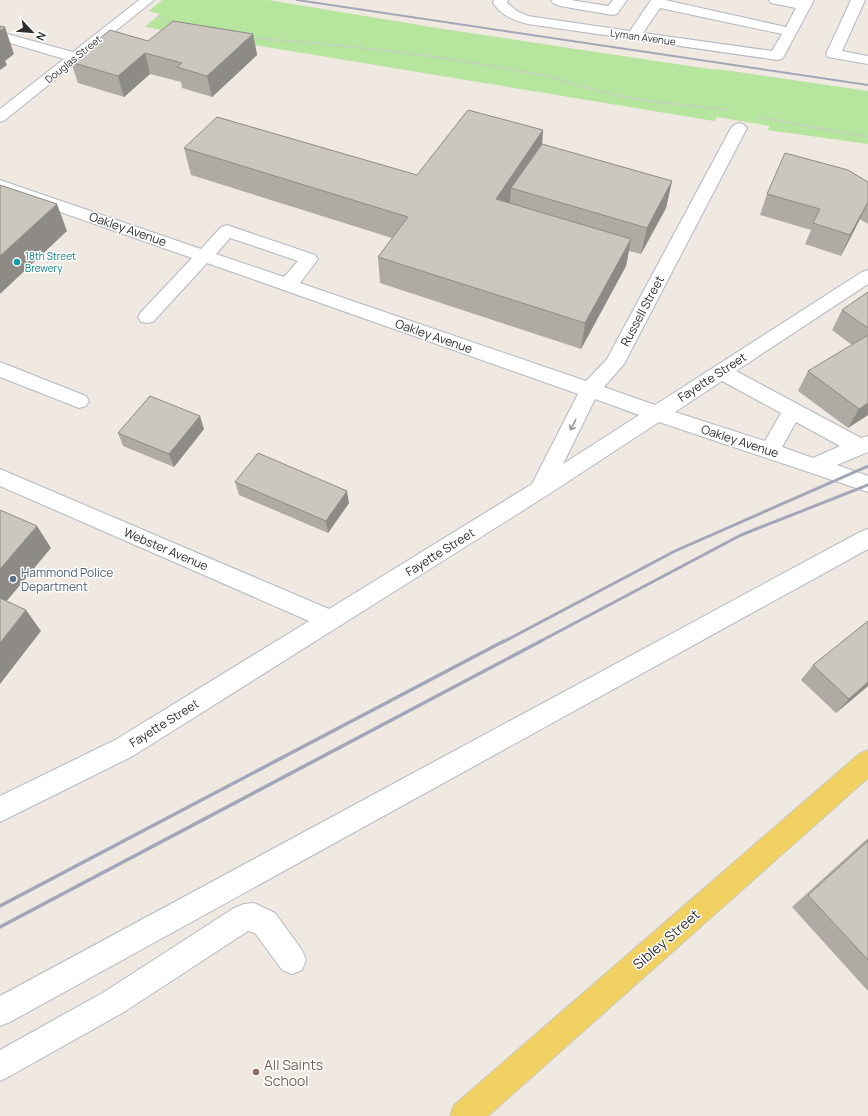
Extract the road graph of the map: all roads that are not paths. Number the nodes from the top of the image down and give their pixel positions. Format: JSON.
{"nodes":[{"id":1,"x":147,"y":0,"type":"edge"},
{"id":2,"x":501,"y":0,"type":"edge"},
{"id":3,"x":558,"y":0,"type":"edge"},
{"id":4,"x":620,"y":0,"type":"edge"},
{"id":5,"x":776,"y":0,"type":"edge"},
{"id":6,"x":858,"y":0,"type":"edge"},
{"id":7,"x":657,"y":2,"type":"edge"},
{"id":8,"x":805,"y":3,"type":"edge"},
{"id":9,"x":790,"y":32,"type":"junction"},
{"id":10,"x":0,"y":36,"type":"edge"},
{"id":11,"x":634,"y":36,"type":"junction"},
{"id":12,"x":75,"y":57,"type":"junction"},
{"id":13,"x":868,"y":60,"type":"edge"},
{"id":14,"x":0,"y":117,"type":"edge"},
{"id":15,"x":739,"y":128,"type":"dead end"},
{"id":16,"x":0,"y":185,"type":"edge"},
{"id":17,"x":204,"y":256,"type":"junction"},
{"id":18,"x":868,"y":276,"type":"edge"},
{"id":19,"x":288,"y":285,"type":"junction"},
{"id":20,"x":147,"y":317,"type":"dead end"},
{"id":21,"x":0,"y":369,"type":"edge"},
{"id":22,"x":720,"y":371,"type":"junction"},
{"id":23,"x":590,"y":390,"type":"junction"},
{"id":24,"x":79,"y":401,"type":"dead end"},
{"id":25,"x":792,"y":411,"type":"junction"},
{"id":26,"x":656,"y":413,"type":"junction"},
{"id":27,"x":863,"y":445,"type":"edge"},
{"id":28,"x":770,"y":450,"type":"junction"},
{"id":29,"x":814,"y":466,"type":"junction"},
{"id":30,"x":0,"y":477,"type":"edge"},
{"id":31,"x":868,"y":484,"type":"edge"},
{"id":32,"x":540,"y":490,"type":"junction"},
{"id":33,"x":868,"y":538,"type":"edge"},
{"id":34,"x":331,"y":620,"type":"junction"},
{"id":35,"x":868,"y":762,"type":"edge"},
{"id":36,"x":0,"y":809,"type":"edge"},
{"id":37,"x":292,"y":960,"type":"dead end"},
{"id":38,"x":0,"y":1012,"type":"edge"},
{"id":39,"x":0,"y":1066,"type":"edge"},
{"id":40,"x":464,"y":1116,"type":"edge"}],
"edges":[{"from":1,"to":12,"type":"street","name":"Douglas Street"},
{"from":2,"to":11,"type":"street","name":"Lyman Avenue"},
{"from":3,"to":4,"type":"street"},
{"from":5,"to":8,"type":"street"},
{"from":6,"to":13,"type":"street"},
{"from":7,"to":9,"type":"street"},
{"from":7,"to":11,"type":"street"},
{"from":8,"to":9,"type":"street"},
{"from":9,"to":11,"type":"street","name":"Lyman Avenue"},
{"from":10,"to":12,"type":"street"},
{"from":12,"to":14,"type":"street","name":"Douglas Street"},
{"from":15,"to":23,"type":"street","name":"Russell Street"},
{"from":16,"to":17,"type":"street","name":"Oakley Avenue"},
{"from":17,"to":19,"type":"street","name":"Oakley Avenue"},
{"from":17,"to":19,"type":"street"},
{"from":17,"to":20,"type":"street"},
{"from":18,"to":22,"type":"street","name":"Fayette Street"},
{"from":19,"to":23,"type":"street","name":"Oakley Avenue"},
{"from":21,"to":24,"type":"street"},
{"from":22,"to":25,"type":"street"},
{"from":22,"to":26,"type":"street","name":"Fayette Street"},
{"from":23,"to":26,"type":"street","name":"Oakley Avenue"},
{"from":23,"to":32,"type":"street","name":"Russell Street","one_way":true},
{"from":25,"to":27,"type":"street"},
{"from":25,"to":28,"type":"street"},
{"from":26,"to":28,"type":"street","name":"Oakley Avenue"},
{"from":26,"to":32,"type":"street","name":"Fayette Street"},
{"from":27,"to":29,"type":"street"},
{"from":28,"to":29,"type":"street","name":"Oakley Avenue"},
{"from":29,"to":31,"type":"street","name":"Oakley Avenue"},
{"from":30,"to":34,"type":"street","name":"Webster Avenue"},
{"from":32,"to":34,"type":"street","name":"Fayette Street"},
{"from":33,"to":38,"type":"street"},
{"from":34,"to":36,"type":"street","name":"Fayette Street"},
{"from":35,"to":40,"type":"main road","name":"Sibley Street"},
{"from":37,"to":39,"type":"street"}]}
